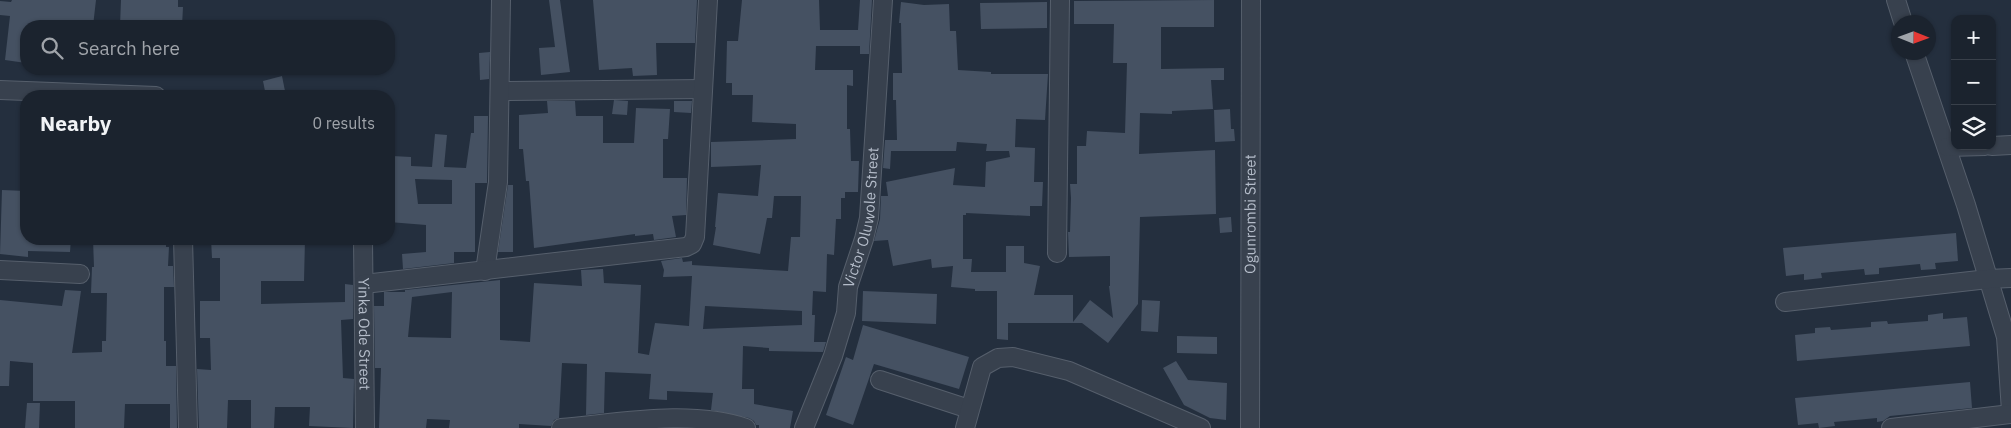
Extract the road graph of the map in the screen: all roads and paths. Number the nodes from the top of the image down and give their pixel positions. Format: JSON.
{"nodes":[{"id":1,"x":500,"y":0,"type":"edge"},
{"id":2,"x":708,"y":0,"type":"edge"},
{"id":3,"x":883,"y":0,"type":"edge"},
{"id":4,"x":1060,"y":0,"type":"edge"},
{"id":5,"x":1251,"y":0,"type":"edge"},
{"id":6,"x":1896,"y":0,"type":"edge"},
{"id":7,"x":1901,"y":15,"type":"edge"},
{"id":8,"x":1917,"y":60,"type":"edge"},
{"id":9,"x":703,"y":89,"type":"junction"},
{"id":10,"x":0,"y":90,"type":"edge"},
{"id":11,"x":20,"y":91,"type":"edge"},
{"id":12,"x":500,"y":92,"type":"junction"},
{"id":13,"x":1996,"y":146,"type":"edge"},
{"id":14,"x":2011,"y":146,"type":"edge"},
{"id":15,"x":1947,"y":147,"type":"junction"},
{"id":16,"x":1951,"y":147,"type":"edge"},
{"id":17,"x":183,"y":245,"type":"edge"},
{"id":18,"x":364,"y":245,"type":"edge"},
{"id":19,"x":1057,"y":253,"type":"dead end"},
{"id":20,"x":0,"y":270,"type":"edge"},
{"id":21,"x":485,"y":271,"type":"junction"},
{"id":22,"x":80,"y":274,"type":"dead end"},
{"id":23,"x":2011,"y":278,"type":"edge"},
{"id":24,"x":1988,"y":279,"type":"junction"},
{"id":25,"x":364,"y":284,"type":"junction"},
{"id":26,"x":1785,"y":302,"type":"dead end"},
{"id":27,"x":2008,"y":337,"type":"edge"},
{"id":28,"x":880,"y":380,"type":"dead end"},
{"id":29,"x":969,"y":409,"type":"junction"},
{"id":30,"x":2011,"y":412,"type":"edge"},
{"id":31,"x":188,"y":428,"type":"edge"},
{"id":32,"x":365,"y":428,"type":"edge"},
{"id":33,"x":561,"y":428,"type":"edge"},
{"id":34,"x":746,"y":428,"type":"edge"},
{"id":35,"x":804,"y":428,"type":"edge"},
{"id":36,"x":964,"y":428,"type":"edge"},
{"id":37,"x":1201,"y":428,"type":"edge"},
{"id":38,"x":1250,"y":428,"type":"edge"},
{"id":39,"x":1891,"y":428,"type":"edge"}],
"edges":[{"from":1,"to":12,"type":"street"},
{"from":2,"to":9,"type":"street"},
{"from":3,"to":35,"type":"street","name":"Victor Oluwole Street"},
{"from":4,"to":19,"type":"street"},
{"from":5,"to":38,"type":"street","name":"Ogunrombi Street"},
{"from":6,"to":7,"type":"street"},
{"from":8,"to":15,"type":"street"},
{"from":9,"to":12,"type":"street"},
{"from":9,"to":21,"type":"street"},
{"from":10,"to":11,"type":"street"},
{"from":12,"to":21,"type":"street"},
{"from":13,"to":14,"type":"street"},
{"from":15,"to":16,"type":"street"},
{"from":15,"to":24,"type":"street"},
{"from":17,"to":31,"type":"street"},
{"from":18,"to":25,"type":"street","name":"Yinka Ode Street"},
{"from":20,"to":22,"type":"street"},
{"from":21,"to":25,"type":"street"},
{"from":23,"to":24,"type":"street"},
{"from":24,"to":26,"type":"street"},
{"from":24,"to":27,"type":"street"},
{"from":25,"to":32,"type":"street","name":"Yinka Ode Street"},
{"from":27,"to":30,"type":"street"},
{"from":28,"to":29,"type":"street"},
{"from":29,"to":36,"type":"street"},
{"from":29,"to":37,"type":"street"},
{"from":30,"to":39,"type":"street"},
{"from":33,"to":34,"type":"street"}]}
